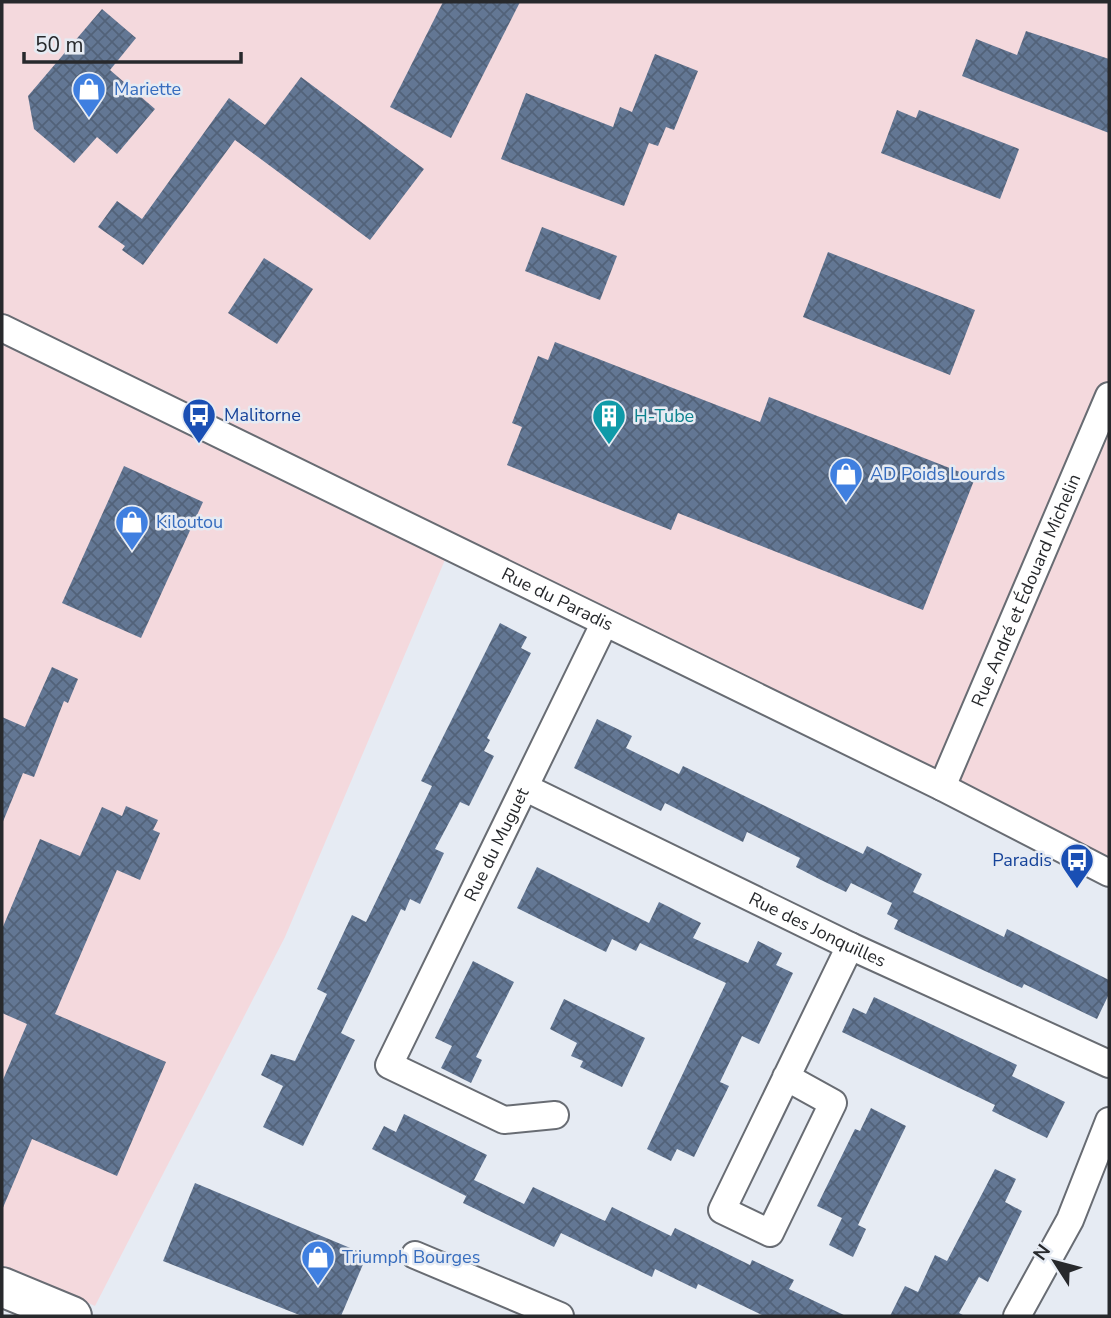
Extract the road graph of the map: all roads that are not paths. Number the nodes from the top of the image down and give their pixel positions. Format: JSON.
{"nodes":[{"id":1,"x":2,"y":328,"type":"edge"},
{"id":2,"x":1109,"y":396,"type":"edge"},
{"id":3,"x":604,"y":624,"type":"junction"},
{"id":4,"x":942,"y":787,"type":"junction"},
{"id":5,"x":526,"y":788,"type":"junction"},
{"id":6,"x":1109,"y":873,"type":"edge"},
{"id":7,"x":850,"y":946,"type":"junction"},
{"id":8,"x":1109,"y":1064,"type":"edge"},
{"id":9,"x":786,"y":1077,"type":"junction"},
{"id":10,"x":555,"y":1115,"type":"dead end"},
{"id":11,"x":1109,"y":1121,"type":"edge"},
{"id":12,"x":415,"y":1255,"type":"dead end"},
{"id":13,"x":2,"y":1287,"type":"edge"},
{"id":14,"x":72,"y":1316,"type":"edge"},
{"id":15,"x":560,"y":1316,"type":"edge"},
{"id":16,"x":1017,"y":1316,"type":"edge"}],
"edges":[{"from":1,"to":3,"type":"street","name":"Rue du Paradis"},
{"from":2,"to":4,"type":"street","name":"Rue André et Édouard Michelin"},
{"from":3,"to":4,"type":"street","name":"Rue du Paradis"},
{"from":3,"to":5,"type":"street","name":"Rue du Muguet"},
{"from":4,"to":6,"type":"street","name":"Rue du Paradis"},
{"from":5,"to":7,"type":"street","name":"Rue des Jonquilles"},
{"from":5,"to":10,"type":"street","name":"Rue du Muguet"},
{"from":7,"to":8,"type":"street","name":"Rue des Jonquilles"},
{"from":7,"to":9,"type":"street"},
{"from":9,"to":9,"type":"street"},
{"from":11,"to":16,"type":"street"},
{"from":12,"to":15,"type":"street"},
{"from":13,"to":14,"type":"main road"}]}
